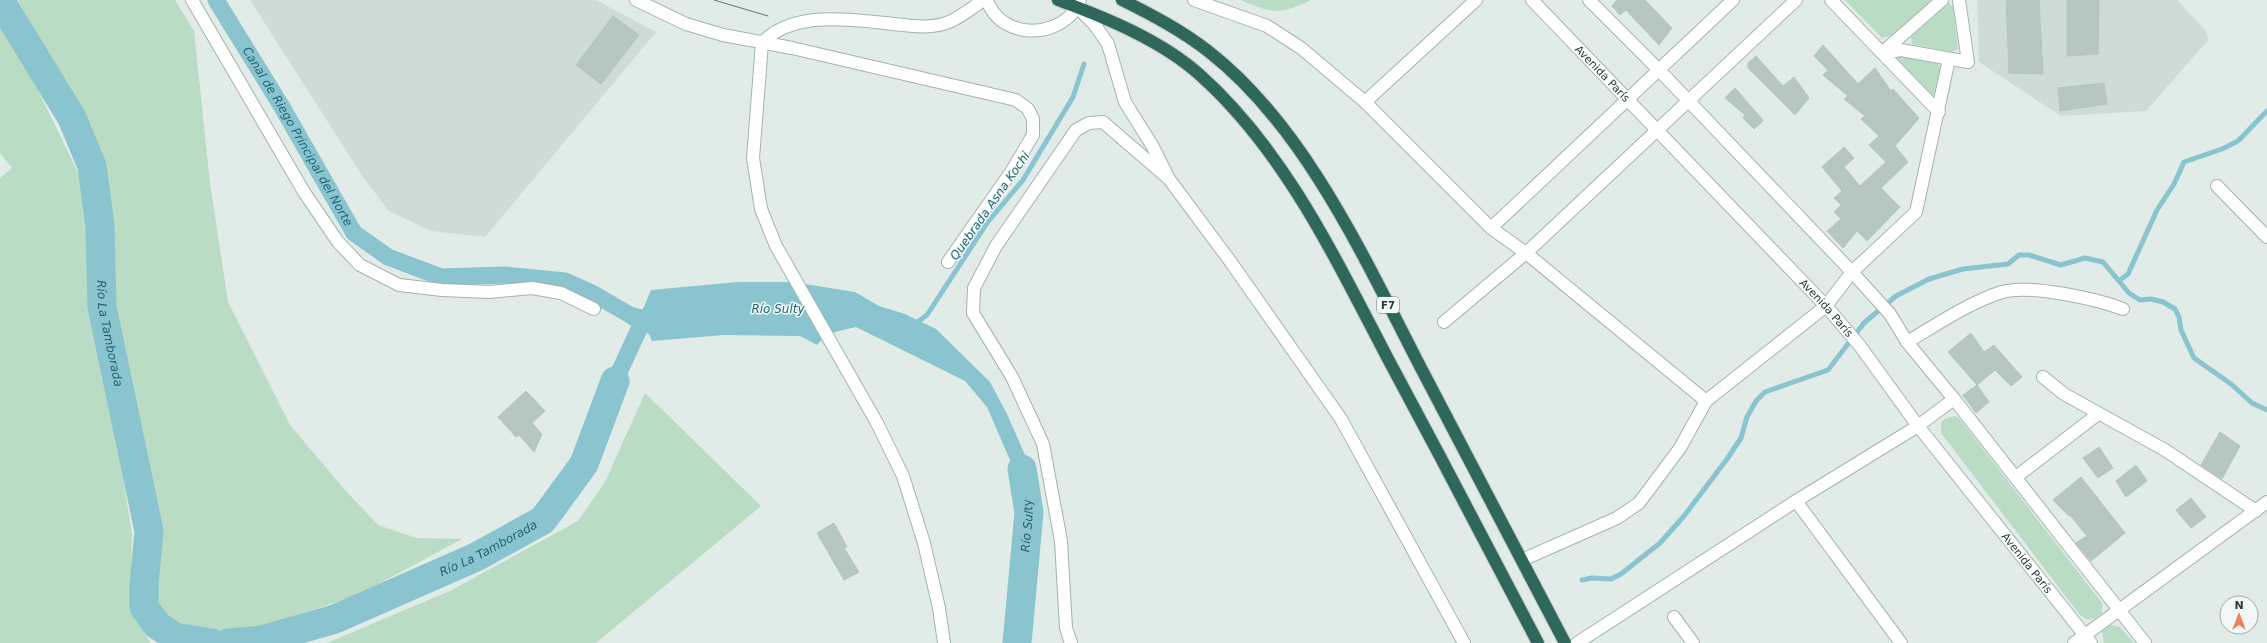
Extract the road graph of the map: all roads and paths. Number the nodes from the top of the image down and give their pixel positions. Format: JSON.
{"nodes":[{"id":1,"x":192,"y":0,"type":"edge"},
{"id":2,"x":636,"y":0,"type":"edge"},
{"id":3,"x":978,"y":0,"type":"edge"},
{"id":4,"x":986,"y":0,"type":"edge"},
{"id":5,"x":1058,"y":0,"type":"edge"},
{"id":6,"x":1122,"y":0,"type":"edge"},
{"id":7,"x":1194,"y":0,"type":"edge"},
{"id":8,"x":1476,"y":0,"type":"edge"},
{"id":9,"x":1532,"y":0,"type":"edge"},
{"id":10,"x":1589,"y":0,"type":"edge"},
{"id":11,"x":1733,"y":0,"type":"edge"},
{"id":12,"x":1796,"y":0,"type":"edge"},
{"id":13,"x":1831,"y":0,"type":"edge"},
{"id":14,"x":1942,"y":0,"type":"edge"},
{"id":15,"x":1959,"y":0,"type":"edge"},
{"id":16,"x":1079,"y":4,"type":"edge"},
{"id":17,"x":762,"y":43,"type":"junction"},
{"id":18,"x":1882,"y":52,"type":"junction"},
{"id":19,"x":1948,"y":59,"type":"junction"},
{"id":20,"x":1659,"y":70,"type":"junction"},
{"id":21,"x":1628,"y":99,"type":"junction"},
{"id":22,"x":1688,"y":101,"type":"junction"},
{"id":23,"x":1365,"y":102,"type":"junction"},
{"id":24,"x":1939,"y":112,"type":"junction"},
{"id":25,"x":1657,"y":131,"type":"junction"},
{"id":26,"x":1169,"y":179,"type":"junction"},
{"id":27,"x":2217,"y":186,"type":"dead end"},
{"id":28,"x":1492,"y":228,"type":"junction"},
{"id":29,"x":2267,"y":237,"type":"edge"},
{"id":30,"x":1526,"y":253,"type":"junction"},
{"id":31,"x":948,"y":262,"type":"dead end"},
{"id":32,"x":1852,"y":272,"type":"junction"},
{"id":33,"x":1826,"y":306,"type":"junction"},
{"id":34,"x":594,"y":309,"type":"dead end"},
{"id":35,"x":2123,"y":309,"type":"dead end"},
{"id":36,"x":1444,"y":322,"type":"dead end"},
{"id":37,"x":1908,"y":342,"type":"junction"},
{"id":38,"x":2043,"y":377,"type":"dead end"},
{"id":39,"x":1954,"y":399,"type":"junction"},
{"id":40,"x":1706,"y":401,"type":"junction"},
{"id":41,"x":2098,"y":414,"type":"junction"},
{"id":42,"x":1918,"y":426,"type":"junction"},
{"id":43,"x":2016,"y":477,"type":"junction"},
{"id":44,"x":1796,"y":501,"type":"junction"},
{"id":45,"x":2267,"y":502,"type":"edge"},
{"id":46,"x":2256,"y":511,"type":"junction"},
{"id":47,"x":1522,"y":560,"type":"junction"},
{"id":48,"x":2118,"y":610,"type":"junction"},
{"id":49,"x":1674,"y":617,"type":"dead end"},
{"id":50,"x":2088,"y":639,"type":"edge"},
{"id":51,"x":944,"y":643,"type":"edge"},
{"id":52,"x":1071,"y":643,"type":"edge"},
{"id":53,"x":1464,"y":643,"type":"edge"},
{"id":54,"x":1538,"y":643,"type":"edge"},
{"id":55,"x":1565,"y":643,"type":"edge"},
{"id":56,"x":1577,"y":643,"type":"edge"},
{"id":57,"x":1693,"y":643,"type":"edge"},
{"id":58,"x":1901,"y":643,"type":"edge"},
{"id":59,"x":2074,"y":643,"type":"edge"},
{"id":60,"x":2145,"y":643,"type":"edge"}],
"edges":[{"from":1,"to":34,"type":"street"},
{"from":2,"to":17,"type":"street"},
{"from":3,"to":17,"type":"street"},
{"from":4,"to":16,"type":"street"},
{"from":5,"to":16,"type":"highway","number":"F7"},
{"from":6,"to":47,"type":"highway","number":"F7"},
{"from":7,"to":23,"type":"street"},
{"from":8,"to":23,"type":"street"},
{"from":9,"to":21,"type":"street","name":"Avenida París"},
{"from":10,"to":20,"type":"street"},
{"from":11,"to":20,"type":"street"},
{"from":12,"to":22,"type":"street"},
{"from":13,"to":18,"type":"street"},
{"from":14,"to":18,"type":"street"},
{"from":15,"to":19,"type":"street"},
{"from":16,"to":26,"type":"street"},
{"from":16,"to":54,"type":"highway","number":"F7"},
{"from":17,"to":31,"type":"street"},
{"from":17,"to":51,"type":"street"},
{"from":18,"to":19,"type":"street"},
{"from":18,"to":24,"type":"street"},
{"from":19,"to":24,"type":"street"},
{"from":20,"to":21,"type":"street"},
{"from":20,"to":22,"type":"street"},
{"from":21,"to":25,"type":"street","name":"Avenida París"},
{"from":21,"to":28,"type":"street"},
{"from":22,"to":25,"type":"street"},
{"from":22,"to":32,"type":"street"},
{"from":23,"to":28,"type":"street"},
{"from":24,"to":32,"type":"street"},
{"from":25,"to":30,"type":"street"},
{"from":25,"to":33,"type":"street","name":"Avenida París"},
{"from":26,"to":52,"type":"street"},
{"from":26,"to":53,"type":"street"},
{"from":27,"to":29,"type":"street"},
{"from":28,"to":30,"type":"street"},
{"from":30,"to":36,"type":"street"},
{"from":30,"to":40,"type":"street"},
{"from":32,"to":33,"type":"street"},
{"from":32,"to":37,"type":"street"},
{"from":33,"to":40,"type":"street"},
{"from":33,"to":42,"type":"street","name":"Avenida París"},
{"from":35,"to":37,"type":"street"},
{"from":37,"to":39,"type":"street"},
{"from":38,"to":41,"type":"street"},
{"from":39,"to":42,"type":"street"},
{"from":39,"to":43,"type":"street"},
{"from":40,"to":47,"type":"street"},
{"from":41,"to":43,"type":"street"},
{"from":41,"to":46,"type":"street"},
{"from":42,"to":44,"type":"street"},
{"from":42,"to":50,"type":"street","name":"Avenida París"},
{"from":43,"to":48,"type":"street"},
{"from":44,"to":56,"type":"street"},
{"from":44,"to":58,"type":"street"},
{"from":45,"to":46,"type":"street"},
{"from":46,"to":48,"type":"street"},
{"from":47,"to":55,"type":"highway","number":"F7"},
{"from":48,"to":50,"type":"street"},
{"from":48,"to":60,"type":"street"},
{"from":49,"to":57,"type":"street"},
{"from":50,"to":59,"type":"street"}]}
